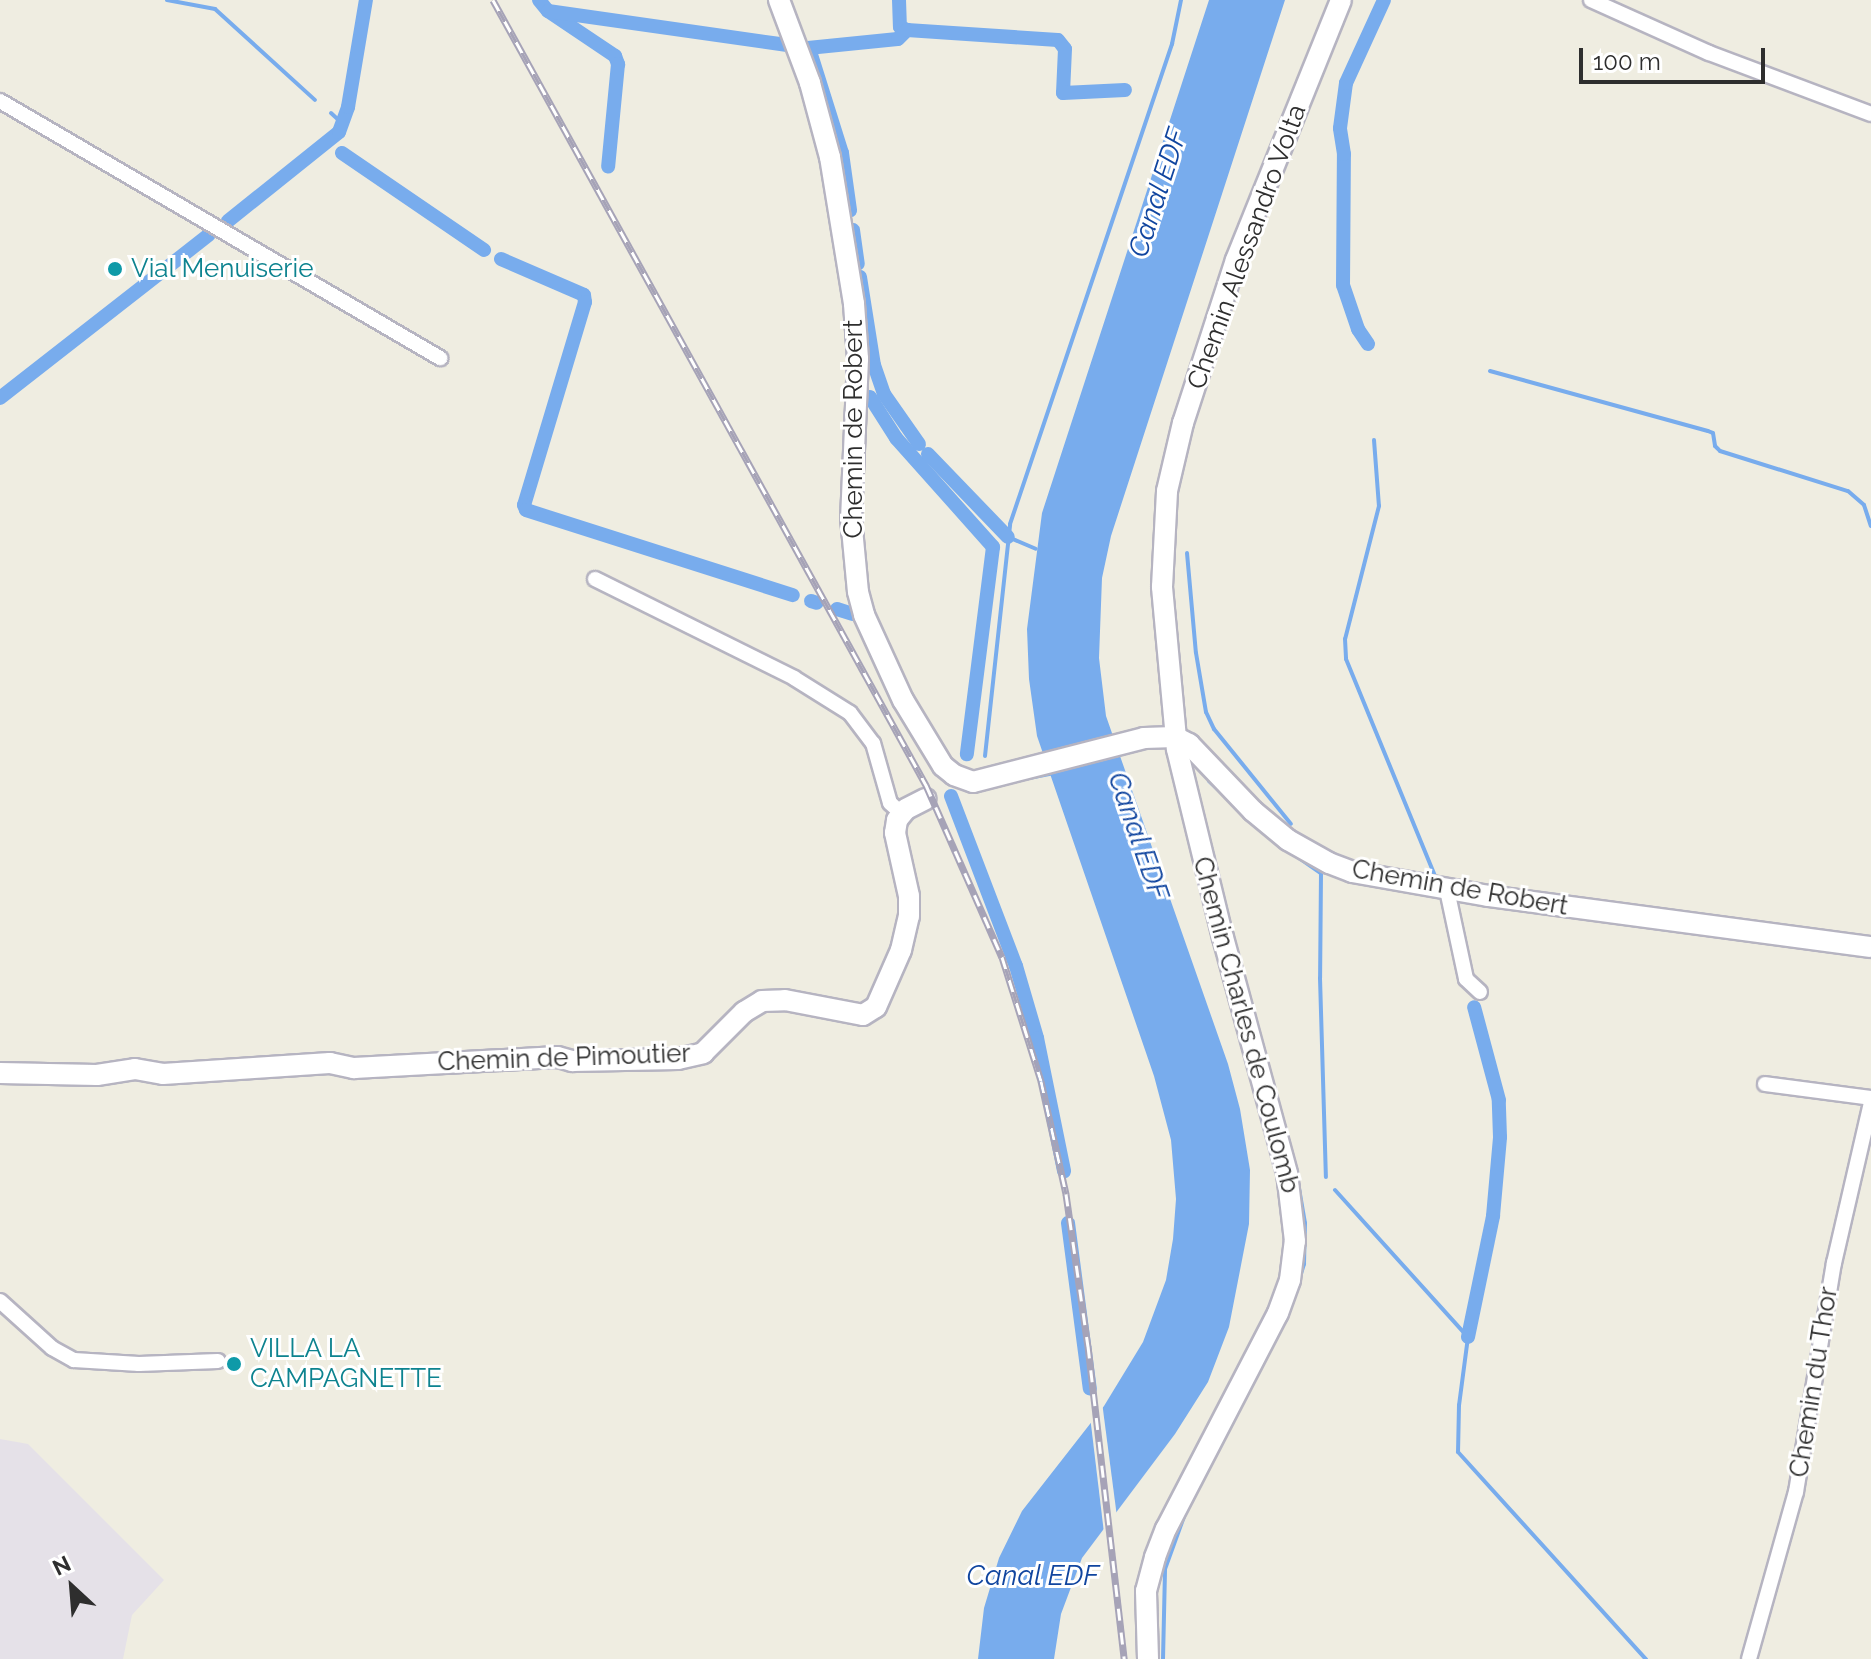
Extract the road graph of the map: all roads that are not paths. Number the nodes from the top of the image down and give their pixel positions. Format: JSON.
{"nodes":[{"id":1,"x":779,"y":0,"type":"edge"},
{"id":2,"x":1341,"y":0,"type":"edge"},
{"id":3,"x":1591,"y":0,"type":"edge"},
{"id":4,"x":0,"y":101,"type":"edge"},
{"id":5,"x":1871,"y":114,"type":"edge"},
{"id":6,"x":440,"y":358,"type":"dead end"},
{"id":7,"x":595,"y":579,"type":"dead end"},
{"id":8,"x":1175,"y":737,"type":"junction"},
{"id":9,"x":1209,"y":765,"type":"junction"},
{"id":10,"x":960,"y":773,"type":"junction"},
{"id":11,"x":1186,"y":790,"type":"junction"},
{"id":12,"x":901,"y":813,"type":"junction"},
{"id":13,"x":1447,"y":890,"type":"junction"},
{"id":14,"x":1871,"y":947,"type":"edge"},
{"id":15,"x":1480,"y":992,"type":"dead end"},
{"id":16,"x":0,"y":1073,"type":"edge"},
{"id":17,"x":1765,"y":1084,"type":"dead end"},
{"id":18,"x":1871,"y":1100,"type":"edge"},
{"id":19,"x":0,"y":1301,"type":"edge"},
{"id":20,"x":218,"y":1361,"type":"dead end"},
{"id":21,"x":1148,"y":1659,"type":"edge"},
{"id":22,"x":1749,"y":1659,"type":"edge"}],
"edges":[{"from":1,"to":10,"type":"street","name":"Chemin de Robert"},
{"from":2,"to":8,"type":"street","name":"Chemin Alessandro Volta"},
{"from":3,"to":5,"type":"street"},
{"from":4,"to":6,"type":"street"},
{"from":7,"to":12,"type":"street"},
{"from":8,"to":9,"type":"street","name":"Chemin de Robert"},
{"from":8,"to":10,"type":"street"},
{"from":8,"to":11,"type":"street","name":"Chemin Alessandro Volta"},
{"from":9,"to":11,"type":"street"},
{"from":9,"to":13,"type":"street","name":"Chemin de Robert"},
{"from":10,"to":12,"type":"street"},
{"from":11,"to":21,"type":"street","name":"Chemin Charles de Coulomb"},
{"from":12,"to":16,"type":"street","name":"Chemin de Pimoutier"},
{"from":13,"to":14,"type":"street","name":"Chemin de Robert"},
{"from":13,"to":15,"type":"street"},
{"from":17,"to":18,"type":"street"},
{"from":18,"to":22,"type":"street","name":"Chemin du Thor"},
{"from":19,"to":20,"type":"street"}]}
